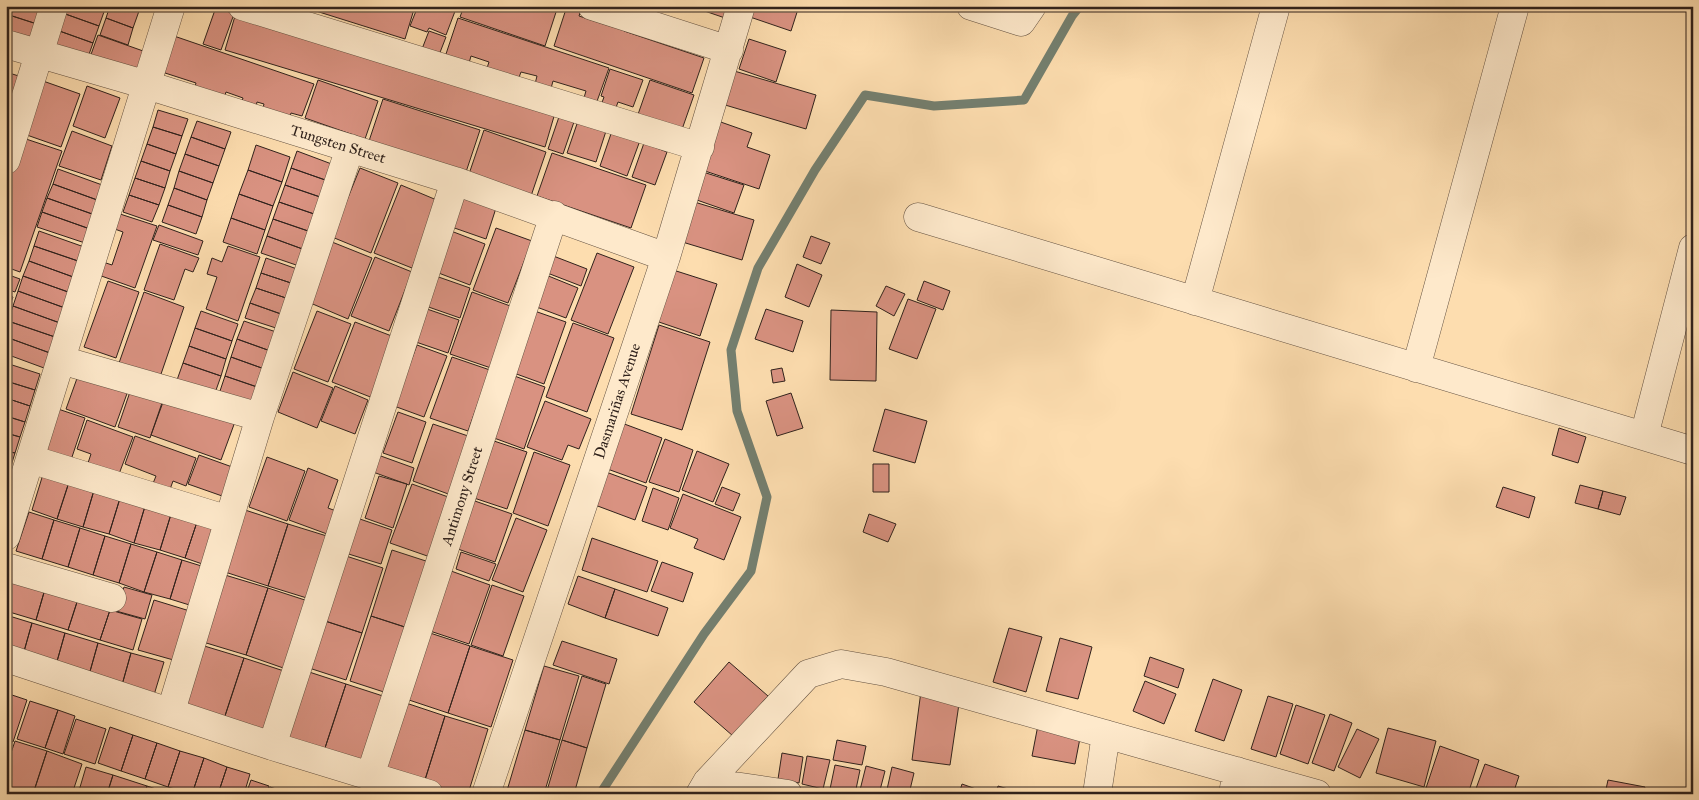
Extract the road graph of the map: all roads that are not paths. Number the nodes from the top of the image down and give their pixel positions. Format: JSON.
{"nodes":[{"id":1,"x":54,"y":6,"type":"edge"},
{"id":2,"x":171,"y":6,"type":"edge"},
{"id":3,"x":242,"y":6,"type":"edge"},
{"id":4,"x":592,"y":6,"type":"edge"},
{"id":5,"x":741,"y":6,"type":"edge"},
{"id":6,"x":971,"y":6,"type":"edge"},
{"id":7,"x":1032,"y":6,"type":"edge"},
{"id":8,"x":1276,"y":6,"type":"edge"},
{"id":9,"x":1515,"y":6,"type":"edge"},
{"id":10,"x":6,"y":44,"type":"edge"},
{"id":11,"x":729,"y":50,"type":"junction"},
{"id":12,"x":39,"y":55,"type":"junction"},
{"id":13,"x":147,"y":85,"type":"junction"},
{"id":14,"x":700,"y":147,"type":"junction"},
{"id":15,"x":350,"y":148,"type":"junction"},
{"id":16,"x":6,"y":160,"type":"edge"},
{"id":17,"x":455,"y":181,"type":"junction"},
{"id":18,"x":554,"y":215,"type":"junction"},
{"id":19,"x":918,"y":217,"type":"dead end"},
{"id":20,"x":1693,"y":248,"type":"edge"},
{"id":21,"x":666,"y":257,"type":"junction"},
{"id":22,"x":1195,"y":301,"type":"junction"},
{"id":23,"x":61,"y":360,"type":"junction"},
{"id":24,"x":1416,"y":368,"type":"junction"},
{"id":25,"x":260,"y":417,"type":"junction"},
{"id":26,"x":1644,"y":436,"type":"junction"},
{"id":27,"x":1693,"y":451,"type":"edge"},
{"id":28,"x":30,"y":460,"type":"junction"},
{"id":29,"x":229,"y":520,"type":"junction"},
{"id":30,"x":6,"y":536,"type":"edge"},
{"id":31,"x":6,"y":567,"type":"edge"},
{"id":32,"x":112,"y":598,"type":"dead end"},
{"id":33,"x":6,"y":658,"type":"edge"},
{"id":34,"x":171,"y":711,"type":"junction"},
{"id":35,"x":1106,"y":734,"type":"junction"},
{"id":36,"x":272,"y":746,"type":"junction"},
{"id":37,"x":370,"y":776,"type":"junction"},
{"id":38,"x":1235,"y":782,"type":"edge"},
{"id":39,"x":704,"y":788,"type":"edge"},
{"id":40,"x":429,"y":794,"type":"edge"},
{"id":41,"x":486,"y":794,"type":"edge"},
{"id":42,"x":788,"y":794,"type":"edge"},
{"id":43,"x":1097,"y":794,"type":"edge"},
{"id":44,"x":1317,"y":794,"type":"edge"}],
"edges":[{"from":1,"to":12,"type":"street"},
{"from":2,"to":13,"type":"street"},
{"from":3,"to":14,"type":"street"},
{"from":4,"to":11,"type":"street"},
{"from":5,"to":11,"type":"street","name":"Dasmariñas Avenue"},
{"from":6,"to":7,"type":"street"},
{"from":8,"to":22,"type":"street"},
{"from":9,"to":24,"type":"street"},
{"from":10,"to":12,"type":"street","name":"Tungsten Street"},
{"from":11,"to":14,"type":"street","name":"Dasmariñas Avenue"},
{"from":12,"to":13,"type":"street","name":"Tungsten Street"},
{"from":12,"to":16,"type":"street"},
{"from":13,"to":15,"type":"street","name":"Tungsten Street"},
{"from":13,"to":23,"type":"street"},
{"from":14,"to":21,"type":"street","name":"Dasmariñas Avenue"},
{"from":15,"to":17,"type":"street","name":"Tungsten Street"},
{"from":15,"to":25,"type":"street"},
{"from":17,"to":18,"type":"street","name":"Tungsten Street"},
{"from":17,"to":36,"type":"street"},
{"from":18,"to":21,"type":"street","name":"Tungsten Street"},
{"from":18,"to":37,"type":"street","name":"Antimony Street"},
{"from":19,"to":22,"type":"street"},
{"from":20,"to":26,"type":"street"},
{"from":21,"to":41,"type":"street","name":"Dasmariñas Avenue"},
{"from":22,"to":24,"type":"street"},
{"from":23,"to":25,"type":"street"},
{"from":23,"to":28,"type":"street"},
{"from":24,"to":26,"type":"street"},
{"from":25,"to":29,"type":"street"},
{"from":26,"to":27,"type":"street"},
{"from":28,"to":29,"type":"street"},
{"from":28,"to":30,"type":"street"},
{"from":29,"to":34,"type":"street"},
{"from":31,"to":32,"type":"street"},
{"from":33,"to":34,"type":"street"},
{"from":34,"to":36,"type":"street"},
{"from":35,"to":38,"type":"street"},
{"from":35,"to":39,"type":"street"},
{"from":35,"to":43,"type":"street"},
{"from":36,"to":37,"type":"street"},
{"from":37,"to":40,"type":"street"},
{"from":38,"to":44,"type":"street"},
{"from":39,"to":42,"type":"street"}]}
